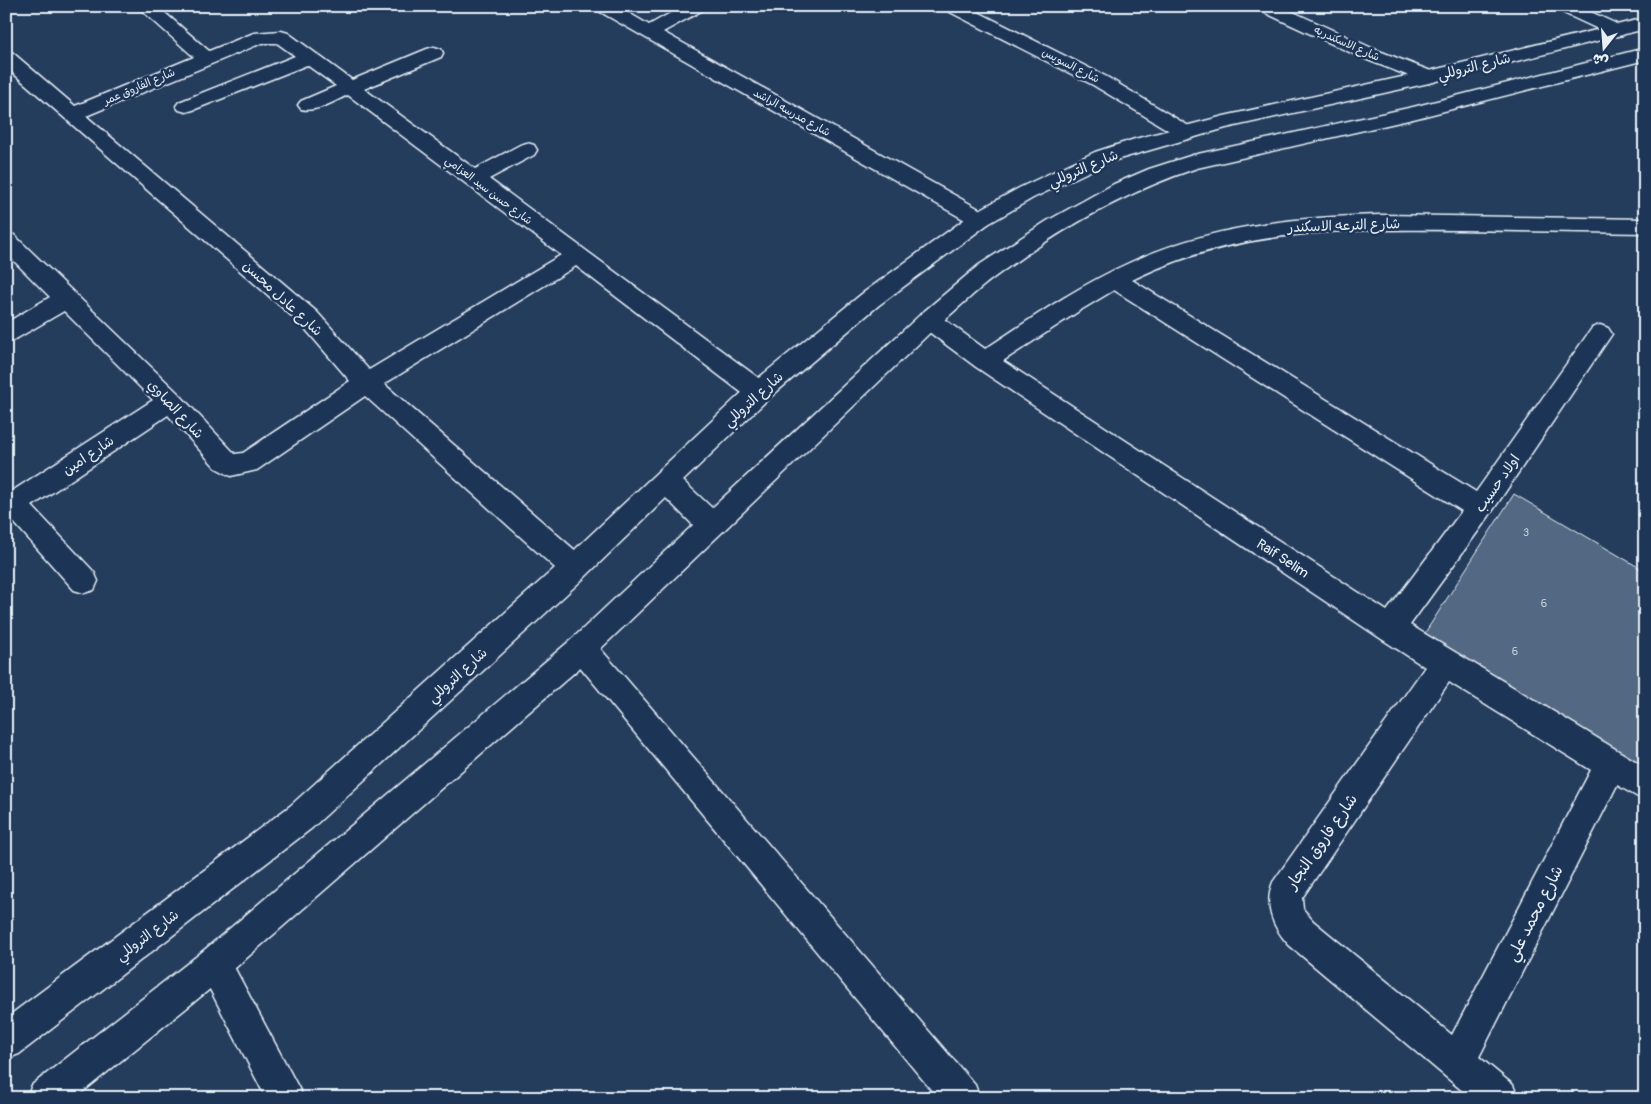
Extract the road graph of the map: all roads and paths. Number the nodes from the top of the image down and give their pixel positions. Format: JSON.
{"nodes":[{"id":1,"x":146,"y":6,"type":"edge"},
{"id":2,"x":603,"y":6,"type":"edge"},
{"id":3,"x":697,"y":6,"type":"edge"},
{"id":4,"x":952,"y":6,"type":"edge"},
{"id":5,"x":1265,"y":6,"type":"edge"},
{"id":6,"x":1563,"y":6,"type":"edge"},
{"id":7,"x":1645,"y":23,"type":"edge"},
{"id":8,"x":1617,"y":31,"type":"junction"},
{"id":9,"x":649,"y":32,"type":"junction"},
{"id":10,"x":434,"y":53,"type":"dead end"},
{"id":11,"x":1645,"y":54,"type":"edge"},
{"id":12,"x":310,"y":57,"type":"junction"},
{"id":13,"x":206,"y":58,"type":"junction"},
{"id":14,"x":11,"y":67,"type":"edge"},
{"id":15,"x":1429,"y":77,"type":"junction"},
{"id":16,"x":350,"y":87,"type":"junction"},
{"id":17,"x":308,"y":105,"type":"dead end"},
{"id":18,"x":186,"y":106,"type":"dead end"},
{"id":19,"x":72,"y":115,"type":"junction"},
{"id":20,"x":1185,"y":132,"type":"junction"},
{"id":21,"x":527,"y":150,"type":"dead end"},
{"id":22,"x":474,"y":178,"type":"junction"},
{"id":23,"x":980,"y":219,"type":"junction"},
{"id":24,"x":1645,"y":226,"type":"edge"},
{"id":25,"x":7,"y":241,"type":"edge"},
{"id":26,"x":576,"y":256,"type":"junction"},
{"id":27,"x":1115,"y":280,"type":"junction"},
{"id":28,"x":67,"y":298,"type":"junction"},
{"id":29,"x":929,"y":320,"type":"junction"},
{"id":30,"x":6,"y":334,"type":"edge"},
{"id":31,"x":1600,"y":334,"type":"dead end"},
{"id":32,"x":985,"y":361,"type":"junction"},
{"id":33,"x":366,"y":383,"type":"junction"},
{"id":34,"x":759,"y":392,"type":"junction"},
{"id":35,"x":170,"y":401,"type":"junction"},
{"id":36,"x":665,"y":480,"type":"junction"},
{"id":37,"x":8,"y":507,"type":"edge"},
{"id":38,"x":1480,"y":508,"type":"junction"},
{"id":39,"x":712,"y":526,"type":"junction"},
{"id":40,"x":575,"y":568,"type":"junction"},
{"id":41,"x":84,"y":581,"type":"dead end"},
{"id":42,"x":1390,"y":629,"type":"junction"},
{"id":43,"x":582,"y":648,"type":"junction"},
{"id":44,"x":1445,"y":663,"type":"junction"},
{"id":45,"x":1611,"y":764,"type":"junction"},
{"id":46,"x":1645,"y":785,"type":"edge"},
{"id":47,"x":214,"y":964,"type":"junction"},
{"id":48,"x":6,"y":1041,"type":"edge"},
{"id":49,"x":1457,"y":1063,"type":"junction"},
{"id":50,"x":45,"y":1098,"type":"edge"},
{"id":51,"x":286,"y":1098,"type":"edge"},
{"id":52,"x":962,"y":1098,"type":"edge"},
{"id":53,"x":1500,"y":1098,"type":"edge"}],
"edges":[{"from":1,"to":13,"type":"street"},
{"from":2,"to":9,"type":"street","name":"شارع مدرسه الراشد"},
{"from":3,"to":9,"type":"street"},
{"from":4,"to":20,"type":"street","name":"شارع السويس"},
{"from":5,"to":15,"type":"street","name":"شارع الاسكندريه"},
{"from":6,"to":8,"type":"street"},
{"from":7,"to":8,"type":"street","name":"شارع التروللي"},
{"from":8,"to":15,"type":"street","name":"شارع التروللي"},
{"from":9,"to":23,"type":"street","name":"شارع مدرسه الراشد"},
{"from":10,"to":16,"type":"street"},
{"from":11,"to":29,"type":"street"},
{"from":12,"to":13,"type":"street","name":"شارع حسن سيد العزامي"},
{"from":12,"to":16,"type":"street","name":"شارع حسن سيد العزامي"},
{"from":12,"to":18,"type":"street"},
{"from":13,"to":19,"type":"street","name":"شارع الفاروق عمر"},
{"from":14,"to":19,"type":"street","name":"شارع عادل محسن"},
{"from":15,"to":20,"type":"street","name":"شارع التروللي"},
{"from":16,"to":17,"type":"street"},
{"from":16,"to":22,"type":"street","name":"شارع حسن سيد العزامي"},
{"from":19,"to":33,"type":"street","name":"شارع عادل محسن"},
{"from":20,"to":23,"type":"street","name":"شارع التروللي"},
{"from":21,"to":22,"type":"street"},
{"from":22,"to":26,"type":"street","name":"شارع حسن سيد العزامي"},
{"from":23,"to":34,"type":"street","name":"شارع التروللي"},
{"from":24,"to":27,"type":"street","name":"شارع الترعه الاسكندر"},
{"from":25,"to":28,"type":"street","name":"شارع الصاوي"},
{"from":26,"to":33,"type":"street","name":"شارع الصاوي"},
{"from":26,"to":34,"type":"street","name":"شارع حسن سيد العزامي"},
{"from":27,"to":32,"type":"street","name":"شارع الترعه الاسكندر"},
{"from":27,"to":38,"type":"street"},
{"from":28,"to":30,"type":"street"},
{"from":28,"to":35,"type":"street","name":"شارع الصاوي"},
{"from":29,"to":32,"type":"street","name":"Raif Selim"},
{"from":29,"to":39,"type":"street"},
{"from":31,"to":38,"type":"street","name":"اولاد حسيب"},
{"from":32,"to":42,"type":"street","name":"Raif Selim"},
{"from":33,"to":35,"type":"street","name":"شارع الصاوي"},
{"from":33,"to":40,"type":"street","name":"شارع عادل محسن"},
{"from":34,"to":36,"type":"street","name":"شارع التروللي"},
{"from":35,"to":37,"type":"street","name":"شارع امين"},
{"from":36,"to":39,"type":"street"},
{"from":36,"to":40,"type":"street","name":"شارع التروللي"},
{"from":37,"to":41,"type":"street"},
{"from":38,"to":42,"type":"street","name":"اولاد حسيب"},
{"from":39,"to":43,"type":"street"},
{"from":40,"to":48,"type":"street","name":"شارع التروللي"},
{"from":42,"to":44,"type":"street","name":"Raif Selim"},
{"from":43,"to":47,"type":"street"},
{"from":43,"to":52,"type":"street"},
{"from":44,"to":45,"type":"street","name":"Raif Selim"},
{"from":44,"to":49,"type":"street","name":"شارع فاروق النجار"},
{"from":45,"to":46,"type":"street","name":"Raif Selim"},
{"from":45,"to":49,"type":"street","name":"شارع محمد علي"},
{"from":47,"to":50,"type":"street"},
{"from":47,"to":51,"type":"street"},
{"from":49,"to":53,"type":"street","name":"شارع فاروق النجار"}]}
